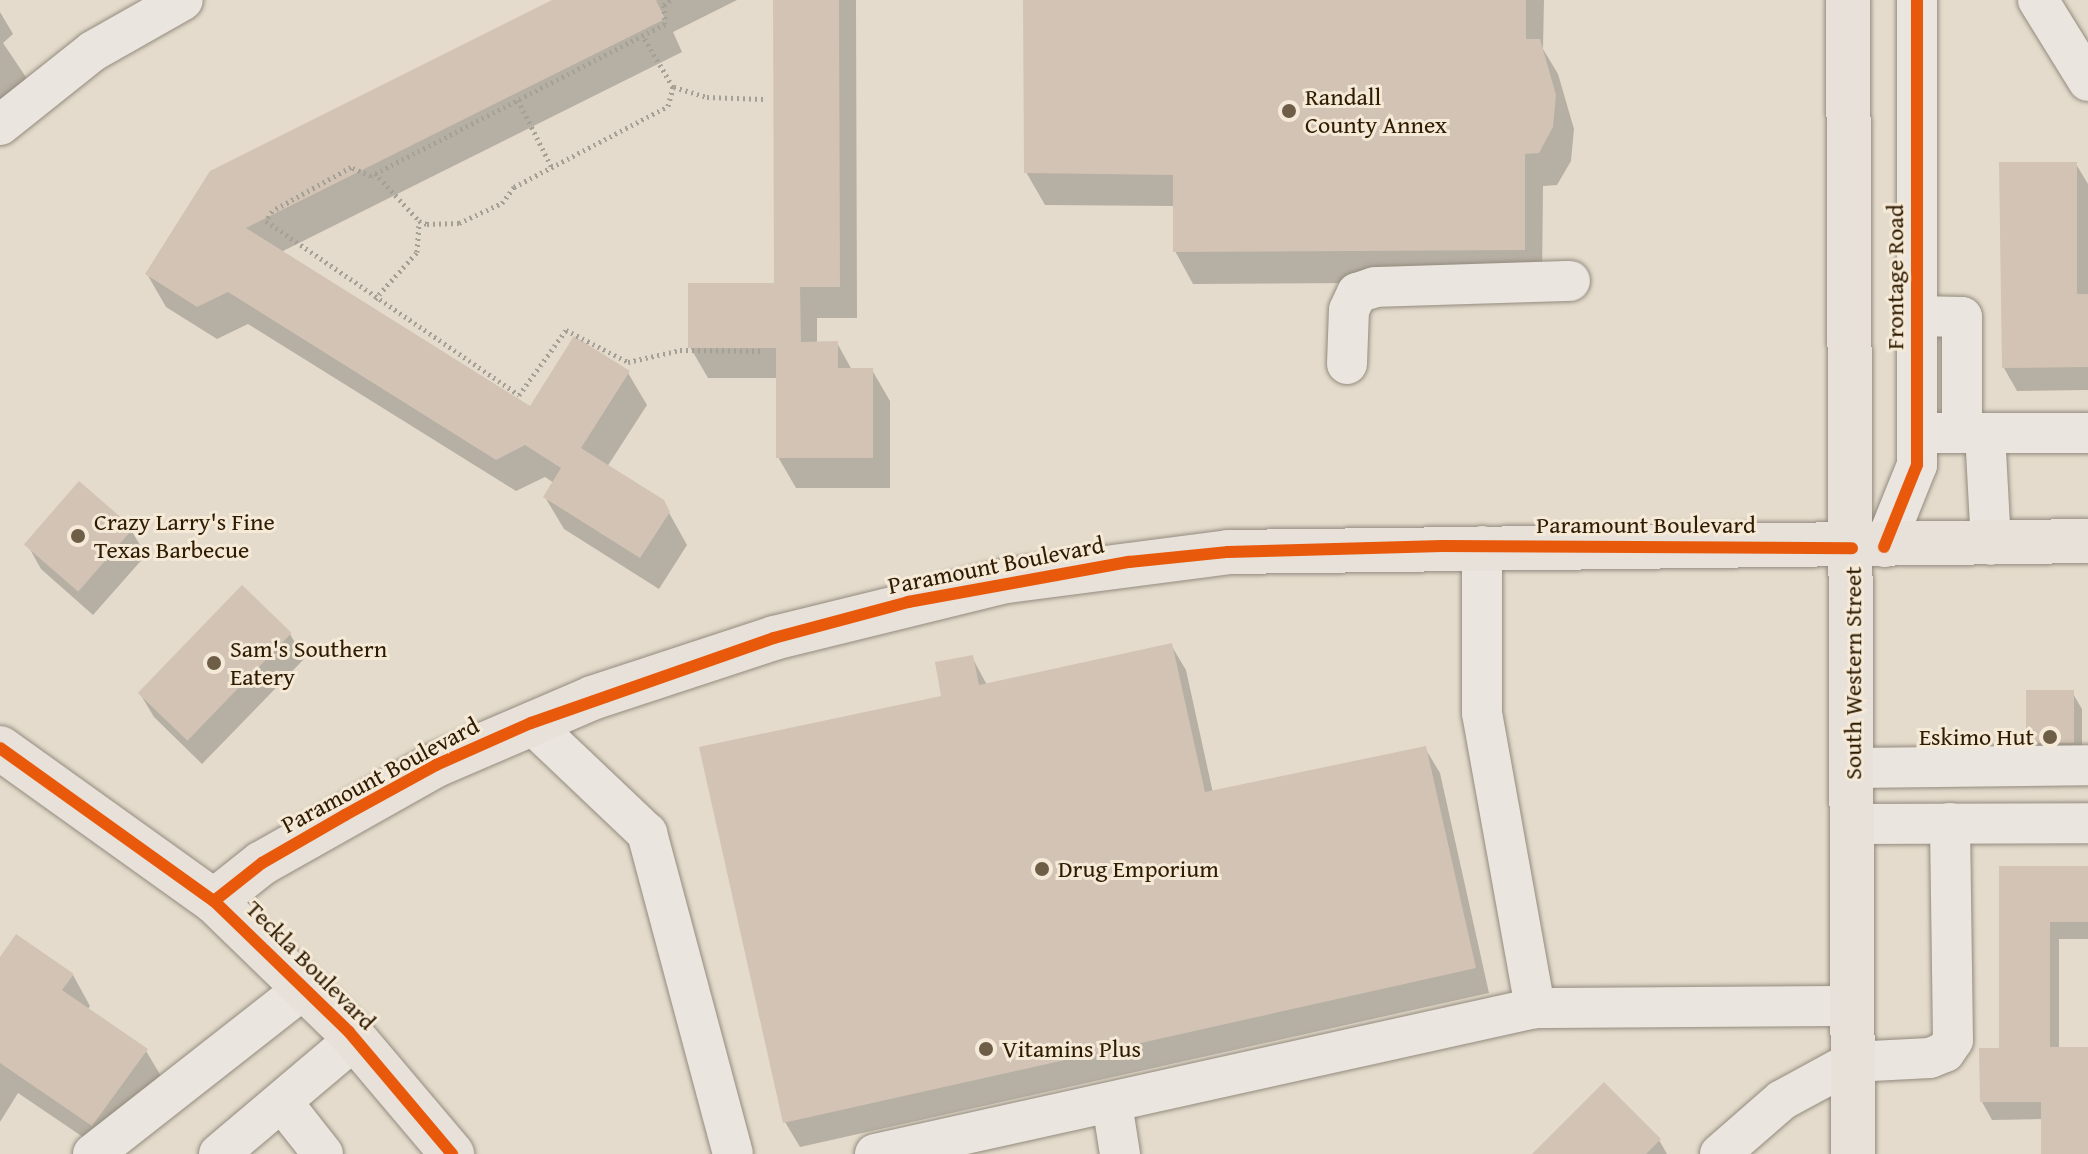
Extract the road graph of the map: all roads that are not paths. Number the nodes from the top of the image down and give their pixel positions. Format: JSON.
{"nodes":[{"id":1,"x":183,"y":0,"type":"edge"},
{"id":2,"x":1848,"y":0,"type":"edge"},
{"id":3,"x":1917,"y":0,"type":"edge"},
{"id":4,"x":2038,"y":0,"type":"edge"},
{"id":5,"x":2088,"y":81,"type":"edge"},
{"id":6,"x":0,"y":125,"type":"edge"},
{"id":7,"x":1570,"y":281,"type":"dead end"},
{"id":8,"x":1917,"y":316,"type":"junction"},
{"id":9,"x":1347,"y":364,"type":"dead end"},
{"id":10,"x":1917,"y":433,"type":"junction"},
{"id":11,"x":1973,"y":433,"type":"junction"},
{"id":12,"x":2088,"y":433,"type":"edge"},
{"id":13,"x":2088,"y":541,"type":"edge"},
{"id":14,"x":1991,"y":545,"type":"junction"},
{"id":15,"x":1482,"y":546,"type":"junction"},
{"id":16,"x":1868,"y":547,"type":"junction"},
{"id":17,"x":531,"y":723,"type":"junction"},
{"id":18,"x":0,"y":748,"type":"edge"},
{"id":19,"x":2088,"y":765,"type":"edge"},
{"id":20,"x":1854,"y":768,"type":"junction"},
{"id":21,"x":1950,"y":823,"type":"junction"},
{"id":22,"x":2088,"y":823,"type":"edge"},
{"id":23,"x":1854,"y":824,"type":"junction"},
{"id":24,"x":214,"y":901,"type":"junction"},
{"id":25,"x":305,"y":988,"type":"junction"},
{"id":26,"x":1851,"y":1006,"type":"junction"},
{"id":27,"x":1535,"y":1008,"type":"junction"},
{"id":28,"x":355,"y":1039,"type":"junction"},
{"id":29,"x":1852,"y":1062,"type":"junction"},
{"id":30,"x":282,"y":1102,"type":"junction"},
{"id":31,"x":1112,"y":1103,"type":"junction"},
{"id":32,"x":1851,"y":1151,"type":"edge"},
{"id":33,"x":93,"y":1154,"type":"edge"},
{"id":34,"x":219,"y":1154,"type":"edge"},
{"id":35,"x":323,"y":1154,"type":"edge"},
{"id":36,"x":452,"y":1154,"type":"edge"},
{"id":37,"x":733,"y":1154,"type":"edge"},
{"id":38,"x":875,"y":1154,"type":"edge"},
{"id":39,"x":1120,"y":1154,"type":"edge"},
{"id":40,"x":1720,"y":1154,"type":"edge"}],
"edges":[{"from":1,"to":6,"type":"street"},
{"from":2,"to":16,"type":"main road","name":"South Western Street"},
{"from":3,"to":8,"type":"street","name":"Frontage Road"},
{"from":4,"to":5,"type":"street"},
{"from":7,"to":9,"type":"street"},
{"from":8,"to":10,"type":"street","name":"Frontage Road"},
{"from":8,"to":11,"type":"street"},
{"from":10,"to":11,"type":"street"},
{"from":10,"to":16,"type":"street","name":"Frontage Road"},
{"from":11,"to":12,"type":"street"},
{"from":11,"to":14,"type":"street"},
{"from":13,"to":14,"type":"main road","name":"Paramount Boulevard"},
{"from":14,"to":16,"type":"main road","name":"Paramount Boulevard"},
{"from":15,"to":16,"type":"main road","name":"Paramount Boulevard"},
{"from":15,"to":17,"type":"main road","name":"Paramount Boulevard"},
{"from":15,"to":27,"type":"street"},
{"from":16,"to":20,"type":"main road","name":"South Western Street"},
{"from":17,"to":24,"type":"main road","name":"Paramount Boulevard"},
{"from":17,"to":37,"type":"street"},
{"from":18,"to":24,"type":"main road","name":"Teckla Boulevard"},
{"from":19,"to":20,"type":"street"},
{"from":20,"to":23,"type":"main road","name":"South Western Street"},
{"from":21,"to":22,"type":"street"},
{"from":21,"to":23,"type":"street"},
{"from":21,"to":29,"type":"street"},
{"from":23,"to":26,"type":"main road","name":"South Western Street"},
{"from":24,"to":25,"type":"main road","name":"Teckla Boulevard"},
{"from":25,"to":28,"type":"main road","name":"Teckla Boulevard"},
{"from":25,"to":33,"type":"street"},
{"from":26,"to":27,"type":"street"},
{"from":26,"to":29,"type":"main road","name":"South Western Street"},
{"from":27,"to":31,"type":"street"},
{"from":28,"to":30,"type":"street"},
{"from":28,"to":36,"type":"main road","name":"Teckla Boulevard"},
{"from":29,"to":32,"type":"main road","name":"South Western Street"},
{"from":29,"to":40,"type":"street"},
{"from":30,"to":34,"type":"street"},
{"from":30,"to":35,"type":"street"},
{"from":31,"to":38,"type":"street"},
{"from":31,"to":39,"type":"street"}]}
